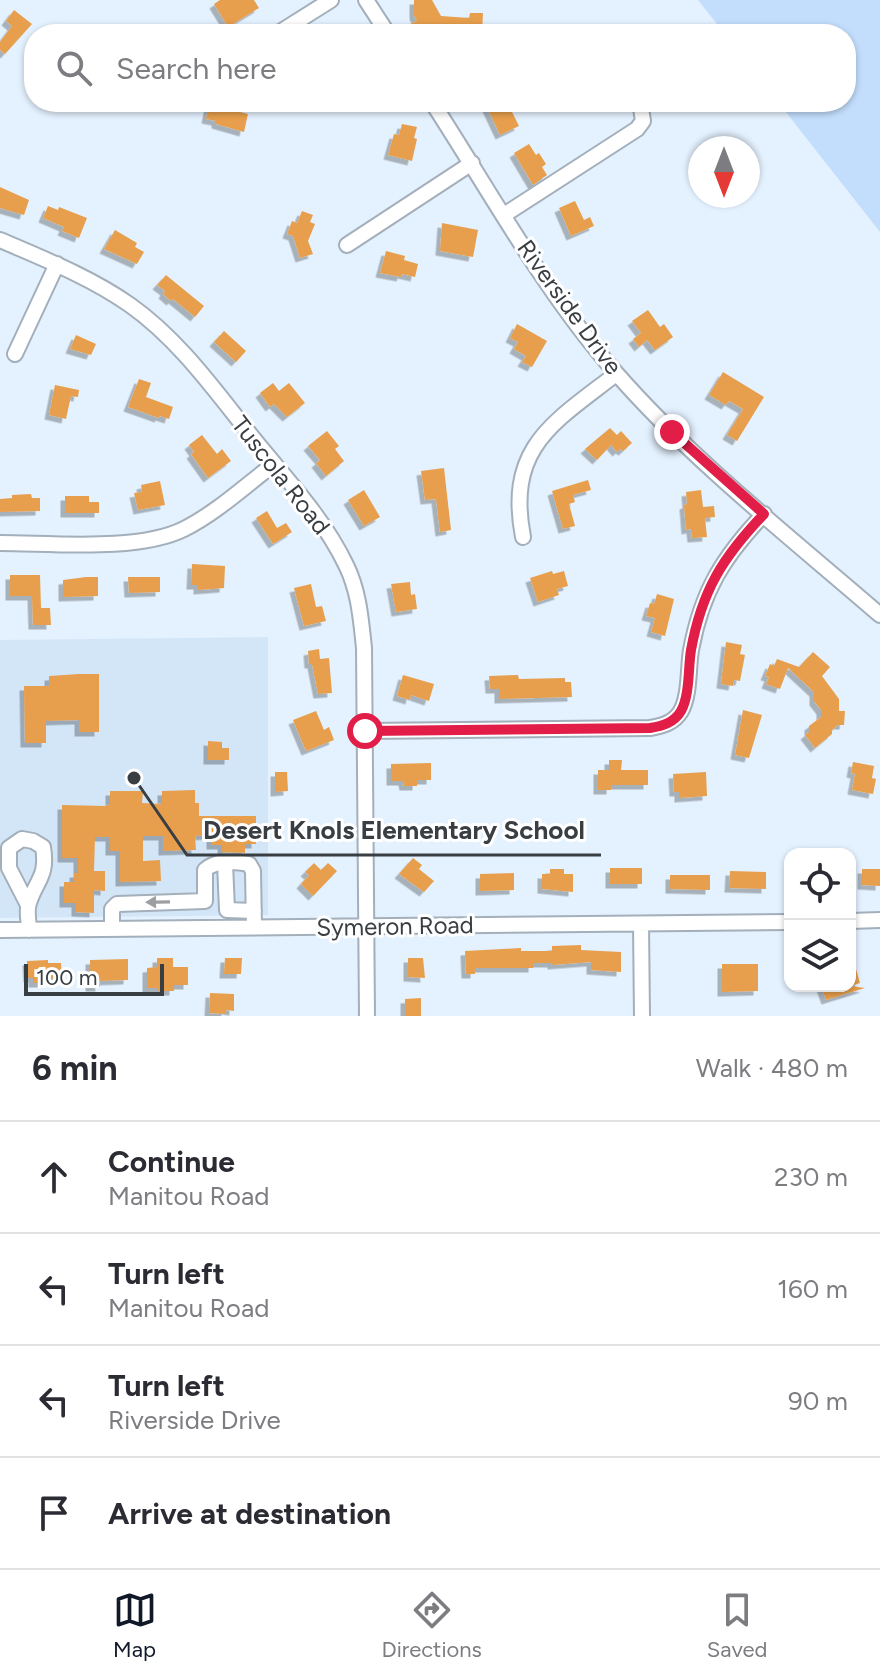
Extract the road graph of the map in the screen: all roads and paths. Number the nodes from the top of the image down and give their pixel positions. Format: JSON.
{"nodes":[{"id":1,"x":331,"y":0,"type":"edge"},
{"id":2,"x":366,"y":0,"type":"edge"},
{"id":3,"x":293,"y":24,"type":"edge"},
{"id":4,"x":382,"y":24,"type":"edge"},
{"id":5,"x":439,"y":112,"type":"edge"},
{"id":6,"x":642,"y":112,"type":"edge"},
{"id":7,"x":472,"y":163,"type":"junction"},
{"id":8,"x":504,"y":215,"type":"junction"},
{"id":9,"x":0,"y":240,"type":"edge"},
{"id":10,"x":347,"y":245,"type":"dead end"},
{"id":11,"x":57,"y":264,"type":"junction"},
{"id":12,"x":15,"y":354,"type":"dead end"},
{"id":13,"x":616,"y":374,"type":"junction"},
{"id":14,"x":274,"y":464,"type":"junction"},
{"id":15,"x":764,"y":514,"type":"junction"},
{"id":16,"x":523,"y":537,"type":"dead end"},
{"id":17,"x":0,"y":543,"type":"edge"},
{"id":18,"x":880,"y":615,"type":"edge"},
{"id":19,"x":365,"y":731,"type":"junction"},
{"id":20,"x":225,"y":863,"type":"junction"},
{"id":21,"x":205,"y":901,"type":"junction"},
{"id":22,"x":28,"y":905,"type":"dead end"},
{"id":23,"x":254,"y":911,"type":"junction"},
{"id":24,"x":880,"y":920,"type":"edge"},
{"id":25,"x":856,"y":921,"type":"edge"},
{"id":26,"x":784,"y":922,"type":"edge"},
{"id":27,"x":641,"y":924,"type":"junction"},
{"id":28,"x":367,"y":925,"type":"junction"},
{"id":29,"x":254,"y":927,"type":"junction"},
{"id":30,"x":206,"y":928,"type":"junction"},
{"id":31,"x":112,"y":929,"type":"junction"},
{"id":32,"x":0,"y":930,"type":"edge"},
{"id":33,"x":29,"y":930,"type":"junction"},
{"id":34,"x":367,"y":1016,"type":"edge"},
{"id":35,"x":642,"y":1016,"type":"edge"}],
"edges":[{"from":1,"to":3,"type":"street"},
{"from":2,"to":4,"type":"street"},
{"from":5,"to":7,"type":"street","name":"Riverside Drive"},
{"from":6,"to":8,"type":"street"},
{"from":7,"to":8,"type":"street","name":"Riverside Drive"},
{"from":7,"to":10,"type":"street"},
{"from":8,"to":13,"type":"street","name":"Riverside Drive"},
{"from":9,"to":11,"type":"street","name":"Tuscola Road"},
{"from":11,"to":12,"type":"street"},
{"from":11,"to":14,"type":"street","name":"Tuscola Road"},
{"from":13,"to":15,"type":"street","name":"Riverside Drive"},
{"from":13,"to":16,"type":"street"},
{"from":14,"to":17,"type":"street"},
{"from":14,"to":19,"type":"street","name":"Tuscola Road"},
{"from":15,"to":18,"type":"street","name":"Riverside Drive"},
{"from":15,"to":19,"type":"street"},
{"from":19,"to":28,"type":"street","name":"Tuscola Road"},
{"from":20,"to":21,"type":"street"},
{"from":20,"to":23,"type":"street"},
{"from":20,"to":23,"type":"street"},
{"from":21,"to":30,"type":"street"},
{"from":21,"to":31,"type":"street","one_way":true},
{"from":22,"to":33,"type":"street"},
{"from":23,"to":29,"type":"street"},
{"from":24,"to":25,"type":"street"},
{"from":26,"to":27,"type":"street","name":"Symeron Road"},
{"from":27,"to":28,"type":"street","name":"Symeron Road"},
{"from":27,"to":35,"type":"street"},
{"from":28,"to":29,"type":"street","name":"Symeron Road"},
{"from":28,"to":34,"type":"street","name":"Tuscola Road"},
{"from":29,"to":30,"type":"street","name":"Symeron Road"},
{"from":30,"to":31,"type":"street","name":"Symeron Road"},
{"from":31,"to":33,"type":"street","name":"Symeron Road"},
{"from":32,"to":33,"type":"street","name":"Symeron Road"}]}
